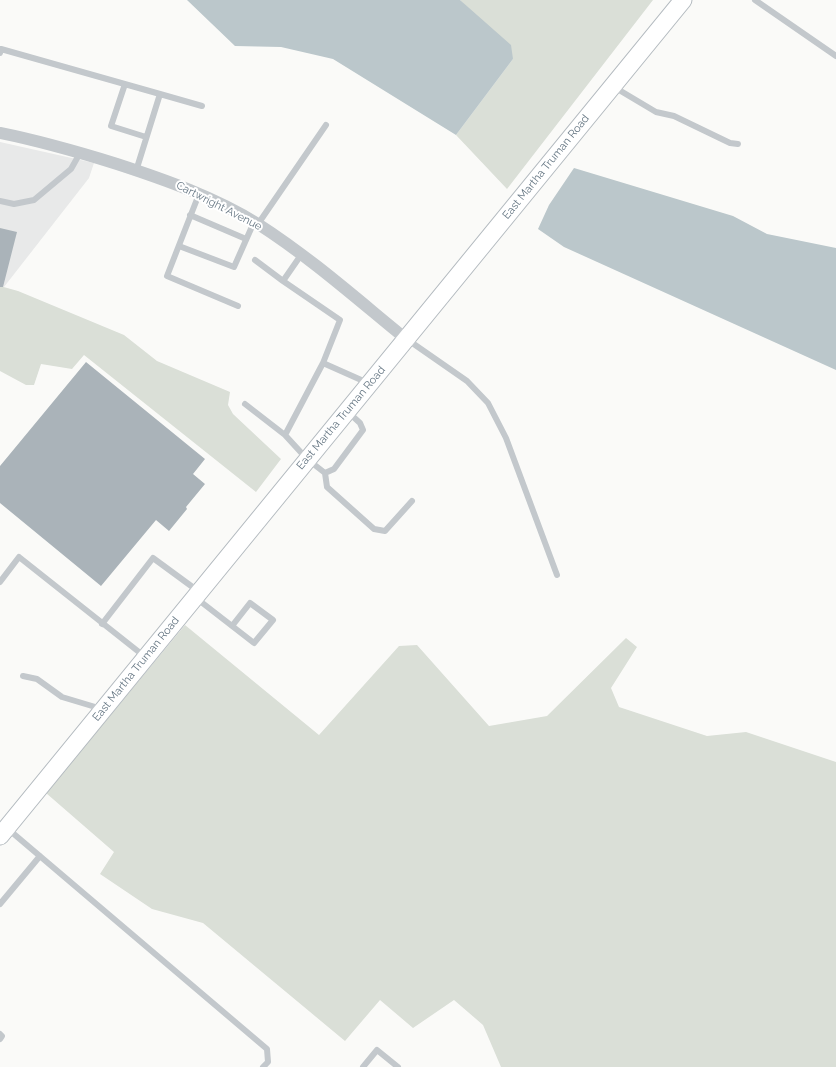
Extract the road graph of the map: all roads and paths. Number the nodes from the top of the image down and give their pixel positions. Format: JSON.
{"nodes":[{"id":1,"x":683,"y":0,"type":"edge"},
{"id":2,"x":755,"y":0,"type":"edge"},
{"id":3,"x":0,"y":53,"type":"edge"},
{"id":4,"x":836,"y":56,"type":"edge"},
{"id":5,"x":125,"y":84,"type":"junction"},
{"id":6,"x":612,"y":86,"type":"junction"},
{"id":7,"x":160,"y":94,"type":"junction"},
{"id":8,"x":202,"y":106,"type":"dead end"},
{"id":9,"x":326,"y":125,"type":"dead end"},
{"id":10,"x":0,"y":132,"type":"edge"},
{"id":11,"x":146,"y":137,"type":"junction"},
{"id":12,"x":738,"y":144,"type":"dead end"},
{"id":13,"x":80,"y":153,"type":"junction"},
{"id":14,"x":136,"y":171,"type":"junction"},
{"id":15,"x":199,"y":194,"type":"junction"},
{"id":16,"x":0,"y":201,"type":"edge"},
{"id":17,"x":190,"y":215,"type":"junction"},
{"id":18,"x":256,"y":223,"type":"junction"},
{"id":19,"x":246,"y":239,"type":"junction"},
{"id":20,"x":179,"y":246,"type":"junction"},
{"id":21,"x":301,"y":255,"type":"junction"},
{"id":22,"x":255,"y":260,"type":"dead end"},
{"id":23,"x":283,"y":281,"type":"junction"},
{"id":24,"x":238,"y":306,"type":"dead end"},
{"id":25,"x":406,"y":339,"type":"junction"},
{"id":26,"x":323,"y":363,"type":"junction"},
{"id":27,"x":370,"y":384,"type":"junction"},
{"id":28,"x":245,"y":404,"type":"dead end"},
{"id":29,"x":347,"y":411,"type":"junction"},
{"id":30,"x":286,"y":435,"type":"junction"},
{"id":31,"x":307,"y":459,"type":"junction"},
{"id":32,"x":325,"y":473,"type":"junction"},
{"id":33,"x":412,"y":501,"type":"dead end"},
{"id":34,"x":557,"y":575,"type":"dead end"},
{"id":35,"x":0,"y":582,"type":"edge"},
{"id":36,"x":197,"y":594,"type":"junction"},
{"id":37,"x":102,"y":624,"type":"junction"},
{"id":38,"x":232,"y":626,"type":"junction"},
{"id":39,"x":146,"y":657,"type":"junction"},
{"id":40,"x":23,"y":676,"type":"dead end"},
{"id":41,"x":103,"y":709,"type":"junction"},
{"id":42,"x":3,"y":832,"type":"edge"},
{"id":43,"x":40,"y":856,"type":"junction"},
{"id":44,"x":0,"y":904,"type":"edge"},
{"id":45,"x":0,"y":1034,"type":"edge"},
{"id":46,"x":0,"y":1039,"type":"edge"},
{"id":47,"x":263,"y":1067,"type":"edge"},
{"id":48,"x":363,"y":1067,"type":"edge"},
{"id":49,"x":398,"y":1067,"type":"edge"}],
"edges":[{"from":1,"to":6,"type":"main road","name":"East Martha Truman Road"},
{"from":2,"to":4,"type":"lane"},
{"from":3,"to":5,"type":"lane"},
{"from":5,"to":7,"type":"lane"},
{"from":5,"to":11,"type":"lane"},
{"from":6,"to":12,"type":"lane"},
{"from":6,"to":25,"type":"main road","name":"East Martha Truman Road"},
{"from":7,"to":8,"type":"lane"},
{"from":7,"to":11,"type":"lane"},
{"from":9,"to":18,"type":"lane"},
{"from":10,"to":13,"type":"street","name":"Cartwright Avenue"},
{"from":11,"to":14,"type":"lane"},
{"from":13,"to":14,"type":"street","name":"Cartwright Avenue"},
{"from":13,"to":16,"type":"lane"},
{"from":14,"to":15,"type":"street","name":"Cartwright Avenue"},
{"from":15,"to":17,"type":"lane"},
{"from":15,"to":18,"type":"street","name":"Cartwright Avenue"},
{"from":17,"to":19,"type":"lane"},
{"from":17,"to":20,"type":"lane"},
{"from":18,"to":19,"type":"lane"},
{"from":18,"to":21,"type":"street","name":"Cartwright Avenue"},
{"from":19,"to":20,"type":"lane"},
{"from":20,"to":24,"type":"lane"},
{"from":21,"to":23,"type":"lane"},
{"from":21,"to":25,"type":"street","name":"Cartwright Avenue"},
{"from":22,"to":23,"type":"lane"},
{"from":23,"to":26,"type":"lane"},
{"from":25,"to":27,"type":"main road","name":"East Martha Truman Road"},
{"from":25,"to":34,"type":"lane"},
{"from":26,"to":27,"type":"lane"},
{"from":26,"to":30,"type":"lane"},
{"from":27,"to":29,"type":"main road","name":"East Martha Truman Road"},
{"from":28,"to":30,"type":"lane"},
{"from":29,"to":31,"type":"main road","name":"East Martha Truman Road"},
{"from":29,"to":32,"type":"lane"},
{"from":30,"to":31,"type":"lane"},
{"from":31,"to":32,"type":"lane"},
{"from":31,"to":36,"type":"main road","name":"East Martha Truman Road"},
{"from":32,"to":33,"type":"lane"},
{"from":35,"to":37,"type":"lane"},
{"from":36,"to":37,"type":"lane"},
{"from":36,"to":38,"type":"lane"},
{"from":36,"to":39,"type":"main road","name":"East Martha Truman Road"},
{"from":37,"to":39,"type":"lane"},
{"from":38,"to":38,"type":"lane"},
{"from":39,"to":41,"type":"main road","name":"East Martha Truman Road"},
{"from":40,"to":41,"type":"lane"},
{"from":41,"to":42,"type":"main road","name":"East Martha Truman Road"},
{"from":42,"to":43,"type":"lane"},
{"from":43,"to":44,"type":"lane"},
{"from":43,"to":47,"type":"lane"},
{"from":45,"to":46,"type":"lane"},
{"from":48,"to":49,"type":"lane"}]}
